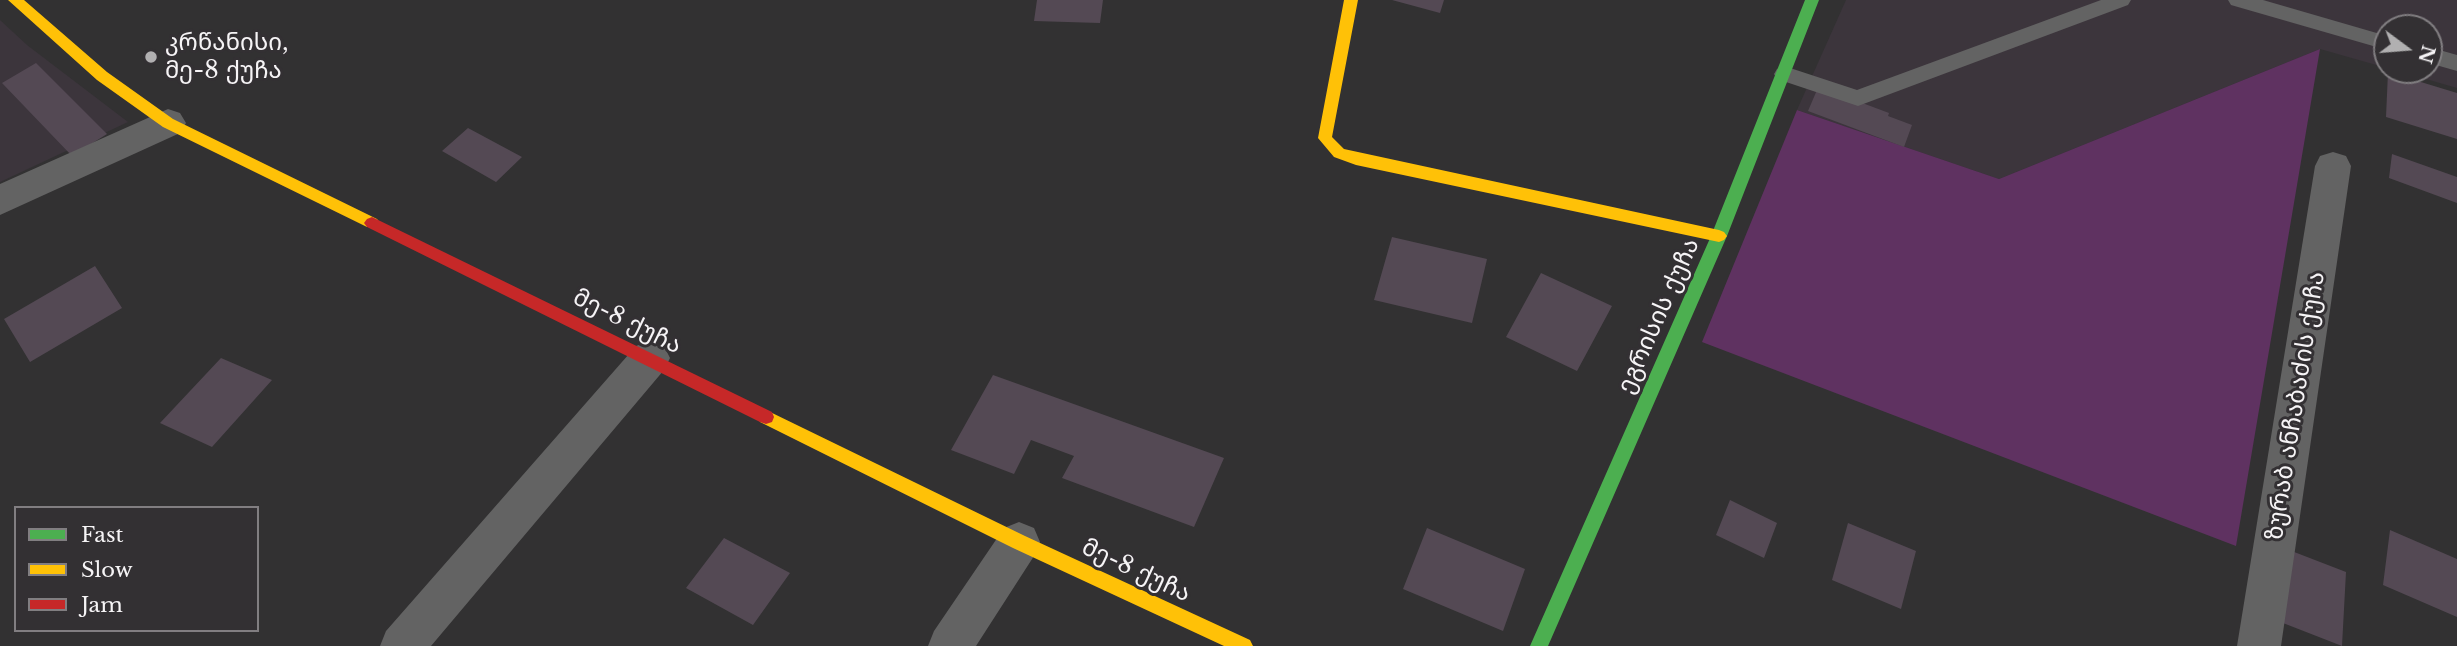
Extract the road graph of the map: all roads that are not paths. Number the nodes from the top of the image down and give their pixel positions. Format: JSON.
{"nodes":[{"id":1,"x":15,"y":0,"type":"edge"},
{"id":2,"x":1351,"y":0,"type":"edge"},
{"id":3,"x":1812,"y":0,"type":"edge"},
{"id":4,"x":2121,"y":0,"type":"edge"},
{"id":5,"x":2238,"y":0,"type":"edge"},
{"id":6,"x":2373,"y":39,"type":"edge"},
{"id":7,"x":1784,"y":74,"type":"junction"},
{"id":8,"x":168,"y":123,"type":"junction"},
{"id":9,"x":2333,"y":166,"type":"dead end"},
{"id":10,"x":0,"y":200,"type":"edge"},
{"id":11,"x":1719,"y":236,"type":"junction"},
{"id":12,"x":650,"y":358,"type":"junction"},
{"id":13,"x":1019,"y":542,"type":"junction"},
{"id":14,"x":402,"y":646,"type":"edge"},
{"id":15,"x":950,"y":646,"type":"edge"},
{"id":16,"x":1244,"y":646,"type":"edge"},
{"id":17,"x":1539,"y":646,"type":"edge"},
{"id":18,"x":2259,"y":646,"type":"edge"}],
"edges":[{"from":1,"to":8,"type":"street","name":"მე-8 ქუჩა"},
{"from":2,"to":11,"type":"street"},
{"from":3,"to":7,"type":"street","name":"ეგრისის ქუჩა"},
{"from":4,"to":7,"type":"lane"},
{"from":5,"to":6,"type":"lane"},
{"from":7,"to":11,"type":"street","name":"ეგრისის ქუჩა"},
{"from":8,"to":10,"type":"street"},
{"from":8,"to":12,"type":"street","name":"მე-8 ქუჩა"},
{"from":9,"to":18,"type":"street","name":"ზურაბ ანჩაბაძის ქუჩა"},
{"from":11,"to":17,"type":"street","name":"ეგრისის ქუჩა"},
{"from":12,"to":13,"type":"street","name":"მე-8 ქუჩა"},
{"from":12,"to":14,"type":"street"},
{"from":13,"to":15,"type":"street"},
{"from":13,"to":16,"type":"street","name":"მე-8 ქუჩა"}]}
